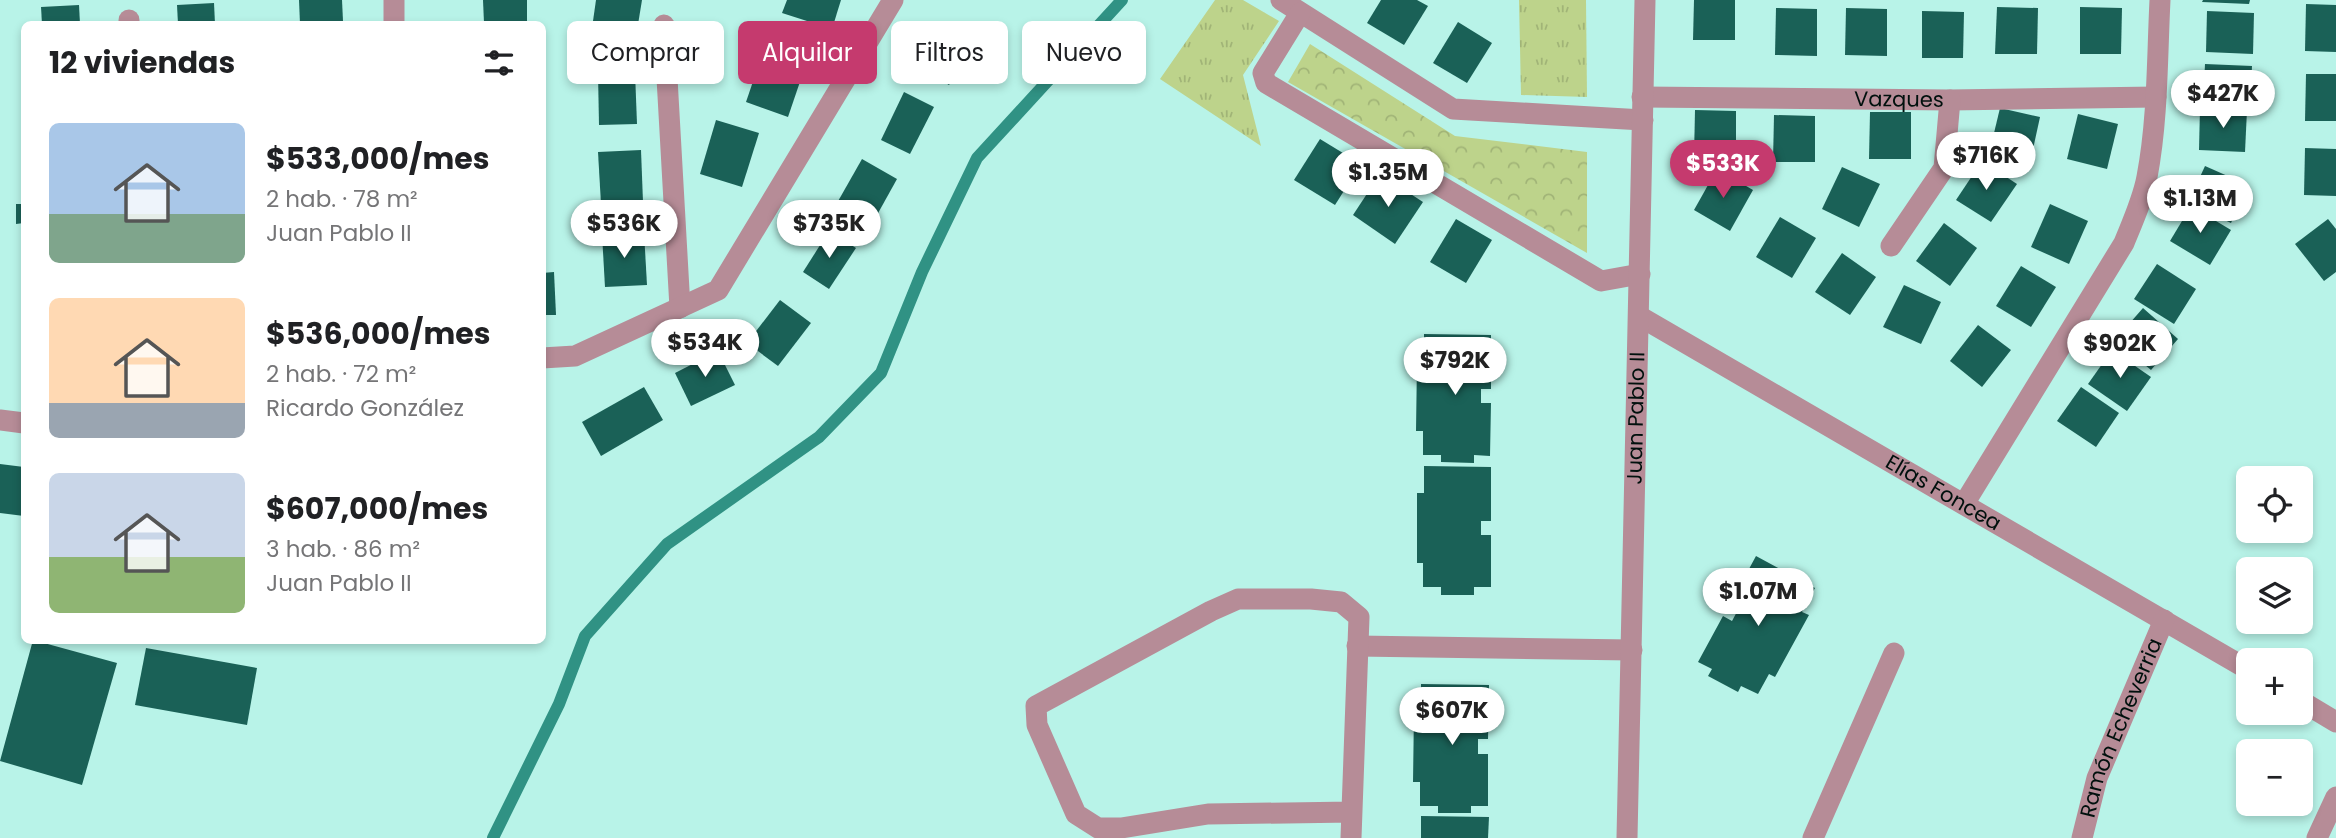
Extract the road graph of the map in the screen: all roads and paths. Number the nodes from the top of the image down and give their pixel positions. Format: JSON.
{"nodes":[{"id":1,"x":394,"y":0,"type":"edge"},
{"id":2,"x":893,"y":0,"type":"edge"},
{"id":3,"x":1281,"y":0,"type":"edge"},
{"id":4,"x":1645,"y":0,"type":"edge"},
{"id":5,"x":2160,"y":0,"type":"edge"},
{"id":6,"x":1300,"y":13,"type":"junction"},
{"id":7,"x":394,"y":21,"type":"edge"},
{"id":8,"x":667,"y":84,"type":"edge"},
{"id":9,"x":1642,"y":97,"type":"junction"},
{"id":10,"x":2156,"y":97,"type":"junction"},
{"id":11,"x":1950,"y":100,"type":"junction"},
{"id":12,"x":1643,"y":120,"type":"junction"},
{"id":13,"x":1891,"y":246,"type":"dead end"},
{"id":14,"x":1640,"y":274,"type":"junction"},
{"id":15,"x":680,"y":308,"type":"junction"},
{"id":16,"x":1639,"y":316,"type":"junction"},
{"id":17,"x":546,"y":358,"type":"edge"},
{"id":18,"x":0,"y":420,"type":"edge"},
{"id":19,"x":21,"y":423,"type":"edge"},
{"id":20,"x":1964,"y":504,"type":"junction"},
{"id":21,"x":2164,"y":620,"type":"junction"},
{"id":22,"x":1357,"y":646,"type":"junction"},
{"id":23,"x":1632,"y":650,"type":"junction"},
{"id":24,"x":1894,"y":653,"type":"dead end"},
{"id":25,"x":2236,"y":662,"type":"edge"},
{"id":26,"x":2313,"y":708,"type":"edge"},
{"id":27,"x":2336,"y":722,"type":"edge"},
{"id":28,"x":2336,"y":797,"type":"edge"},
{"id":29,"x":1352,"y":812,"type":"junction"},
{"id":30,"x":1351,"y":838,"type":"edge"},
{"id":31,"x":1627,"y":838,"type":"edge"},
{"id":32,"x":1813,"y":838,"type":"edge"},
{"id":33,"x":2082,"y":838,"type":"edge"},
{"id":34,"x":2317,"y":838,"type":"edge"}],
"edges":[{"from":1,"to":7,"type":"street"},
{"from":2,"to":15,"type":"street"},
{"from":3,"to":6,"type":"street"},
{"from":4,"to":9,"type":"street","name":"Juan Pablo II"},
{"from":5,"to":10,"type":"street"},
{"from":6,"to":12,"type":"street"},
{"from":6,"to":14,"type":"street"},
{"from":8,"to":15,"type":"street"},
{"from":9,"to":11,"type":"street","name":"Vazques"},
{"from":9,"to":12,"type":"street","name":"Juan Pablo II"},
{"from":10,"to":11,"type":"street","name":"Vazques"},
{"from":10,"to":20,"type":"street"},
{"from":11,"to":13,"type":"street"},
{"from":12,"to":14,"type":"street","name":"Juan Pablo II"},
{"from":14,"to":16,"type":"street","name":"Juan Pablo II"},
{"from":15,"to":17,"type":"street"},
{"from":16,"to":20,"type":"street","name":"Elías Foncea"},
{"from":16,"to":23,"type":"street","name":"Juan Pablo II"},
{"from":18,"to":19,"type":"street"},
{"from":20,"to":21,"type":"street","name":"Elías Foncea"},
{"from":21,"to":25,"type":"street","name":"Elías Foncea"},
{"from":21,"to":33,"type":"street","name":"Ramón Echeverria"},
{"from":22,"to":23,"type":"street"},
{"from":22,"to":29,"type":"street"},
{"from":22,"to":29,"type":"street"},
{"from":23,"to":31,"type":"street","name":"Juan Pablo II"},
{"from":24,"to":32,"type":"street"},
{"from":26,"to":27,"type":"street"},
{"from":28,"to":34,"type":"street"},
{"from":29,"to":30,"type":"street"}]}
